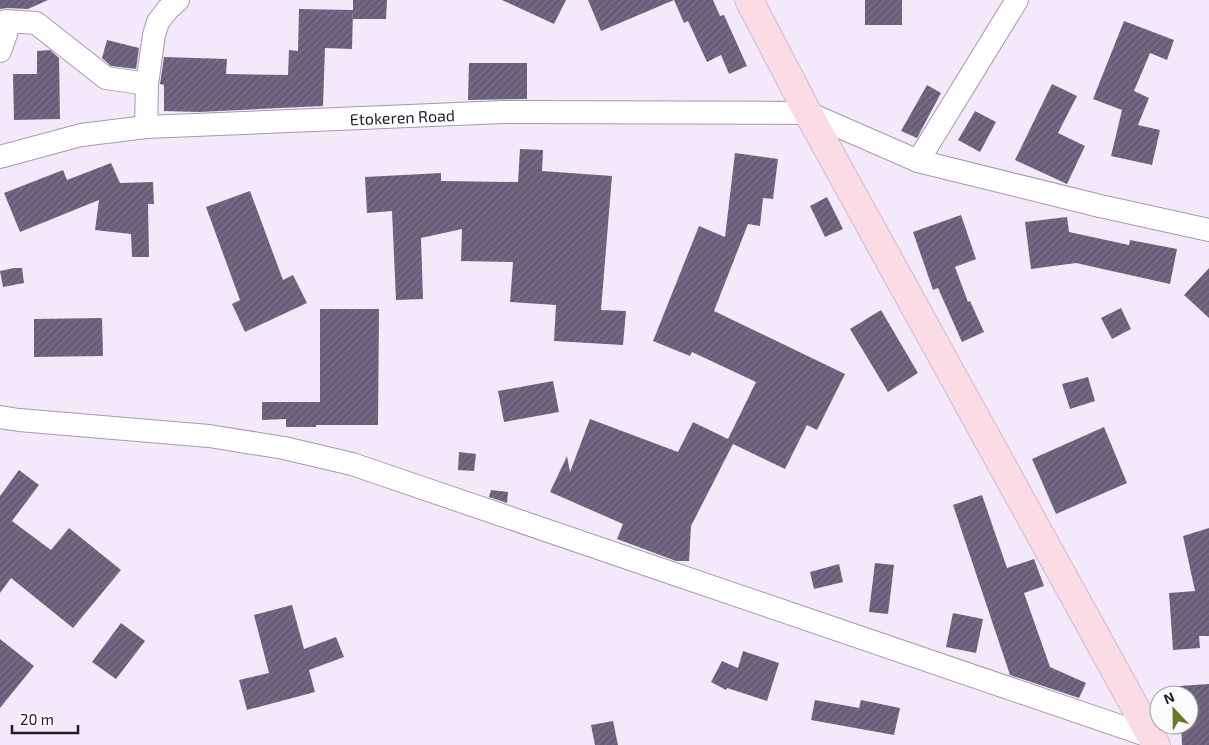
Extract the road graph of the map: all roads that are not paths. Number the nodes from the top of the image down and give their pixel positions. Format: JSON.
{"nodes":[{"id":1,"x":178,"y":0,"type":"edge"},
{"id":2,"x":750,"y":0,"type":"edge"},
{"id":3,"x":1017,"y":0,"type":"edge"},
{"id":4,"x":0,"y":51,"type":"edge"},
{"id":5,"x":147,"y":84,"type":"junction"},
{"id":6,"x":808,"y":113,"type":"junction"},
{"id":7,"x":146,"y":127,"type":"junction"},
{"id":8,"x":0,"y":157,"type":"edge"},
{"id":9,"x":918,"y":161,"type":"junction"},
{"id":10,"x":1209,"y":230,"type":"edge"},
{"id":11,"x":0,"y":416,"type":"edge"},
{"id":12,"x":1154,"y":741,"type":"edge"}],
"edges":[{"from":1,"to":5,"type":"street"},
{"from":2,"to":6,"type":"main road"},
{"from":3,"to":9,"type":"street"},
{"from":4,"to":5,"type":"street"},
{"from":5,"to":7,"type":"street"},
{"from":6,"to":7,"type":"street","name":"Etokeren Road"},
{"from":6,"to":9,"type":"street"},
{"from":6,"to":12,"type":"main road"},
{"from":7,"to":8,"type":"street","name":"Etokeren Road"},
{"from":9,"to":10,"type":"street"},
{"from":11,"to":12,"type":"street"}]}
